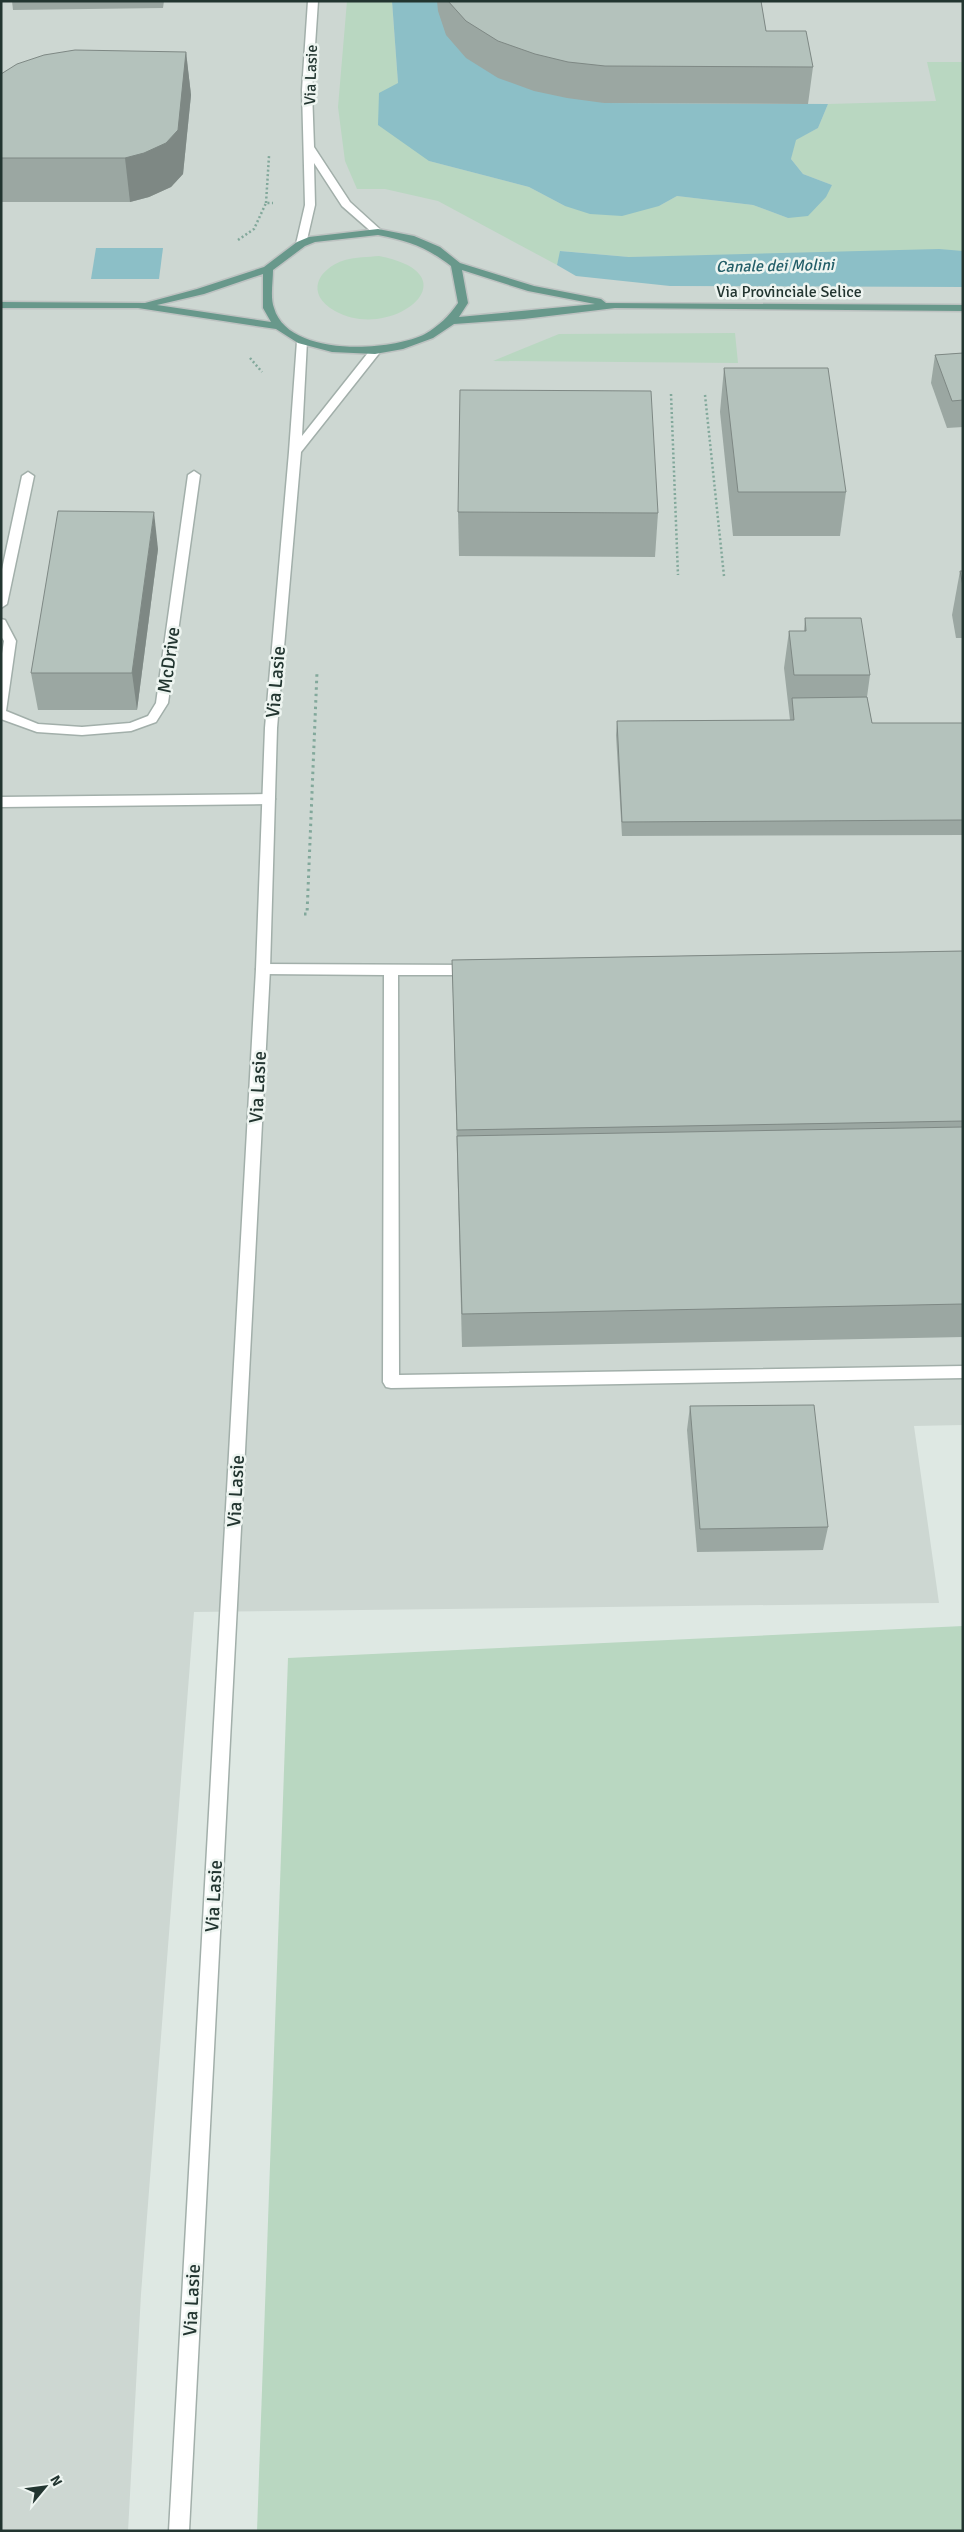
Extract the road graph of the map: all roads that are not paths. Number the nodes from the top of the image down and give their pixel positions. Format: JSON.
{"nodes":[{"id":1,"x":313,"y":1,"type":"edge"},
{"id":2,"x":310,"y":148,"type":"junction"},
{"id":3,"x":378,"y":232,"type":"junction"},
{"id":4,"x":300,"y":244,"type":"junction"},
{"id":5,"x":456,"y":265,"type":"junction"},
{"id":6,"x":268,"y":269,"type":"junction"},
{"id":7,"x":1,"y":305,"type":"edge"},
{"id":8,"x":138,"y":305,"type":"junction"},
{"id":9,"x":615,"y":305,"type":"junction"},
{"id":10,"x":963,"y":308,"type":"edge"},
{"id":11,"x":451,"y":321,"type":"junction"},
{"id":12,"x":279,"y":326,"type":"junction"},
{"id":13,"x":302,"y":341,"type":"junction"},
{"id":14,"x":375,"y":351,"type":"junction"},
{"id":15,"x":295,"y":452,"type":"junction"},
{"id":16,"x":194,"y":475,"type":"dead end"},
{"id":17,"x":28,"y":476,"type":"dead end"},
{"id":18,"x":1,"y":604,"type":"edge"},
{"id":19,"x":1,"y":624,"type":"edge"},
{"id":20,"x":1,"y":709,"type":"edge"},
{"id":21,"x":1,"y":714,"type":"edge"},
{"id":22,"x":269,"y":799,"type":"junction"},
{"id":23,"x":1,"y":802,"type":"edge"},
{"id":24,"x":263,"y":969,"type":"junction"},
{"id":25,"x":391,"y":970,"type":"junction"},
{"id":26,"x":489,"y":970,"type":"edge"},
{"id":27,"x":963,"y":1372,"type":"edge"},
{"id":28,"x":179,"y":2531,"type":"edge"}],
"edges":[{"from":1,"to":2,"type":"street","name":"Via Lasie"},
{"from":2,"to":3,"type":"street"},
{"from":2,"to":4,"type":"street","name":"Via Lasie"},
{"from":3,"to":4,"type":"main road","name":"Via Provinciale Selice"},
{"from":3,"to":5,"type":"main road","name":"Via Provinciale Selice"},
{"from":4,"to":6,"type":"main road","name":"Via Provinciale Selice"},
{"from":5,"to":9,"type":"main road","name":"Via Provinciale Selice"},
{"from":5,"to":11,"type":"main road","name":"Via Provinciale Selice"},
{"from":6,"to":8,"type":"main road","name":"Via Provinciale Selice"},
{"from":6,"to":12,"type":"main road"},
{"from":7,"to":8,"type":"main road","name":"Via Provinciale Selice"},
{"from":8,"to":12,"type":"main road","name":"Via Provinciale Selice"},
{"from":9,"to":10,"type":"main road","name":"Via Provinciale Selice"},
{"from":9,"to":11,"type":"main road","name":"Via Provinciale Selice"},
{"from":11,"to":14,"type":"main road","name":"Via Provinciale Selice"},
{"from":12,"to":13,"type":"main road","name":"Via Provinciale Selice"},
{"from":13,"to":14,"type":"main road","name":"Via Provinciale Selice"},
{"from":13,"to":15,"type":"street","name":"Via Lasie"},
{"from":14,"to":15,"type":"street"},
{"from":15,"to":22,"type":"street","name":"Via Lasie"},
{"from":16,"to":21,"type":"street","name":"McDrive"},
{"from":17,"to":18,"type":"street"},
{"from":19,"to":20,"type":"street"},
{"from":22,"to":23,"type":"street"},
{"from":22,"to":24,"type":"street","name":"Via Lasie"},
{"from":24,"to":25,"type":"street"},
{"from":24,"to":28,"type":"street","name":"Via Lasie"},
{"from":25,"to":26,"type":"street"},
{"from":25,"to":27,"type":"street"}]}
